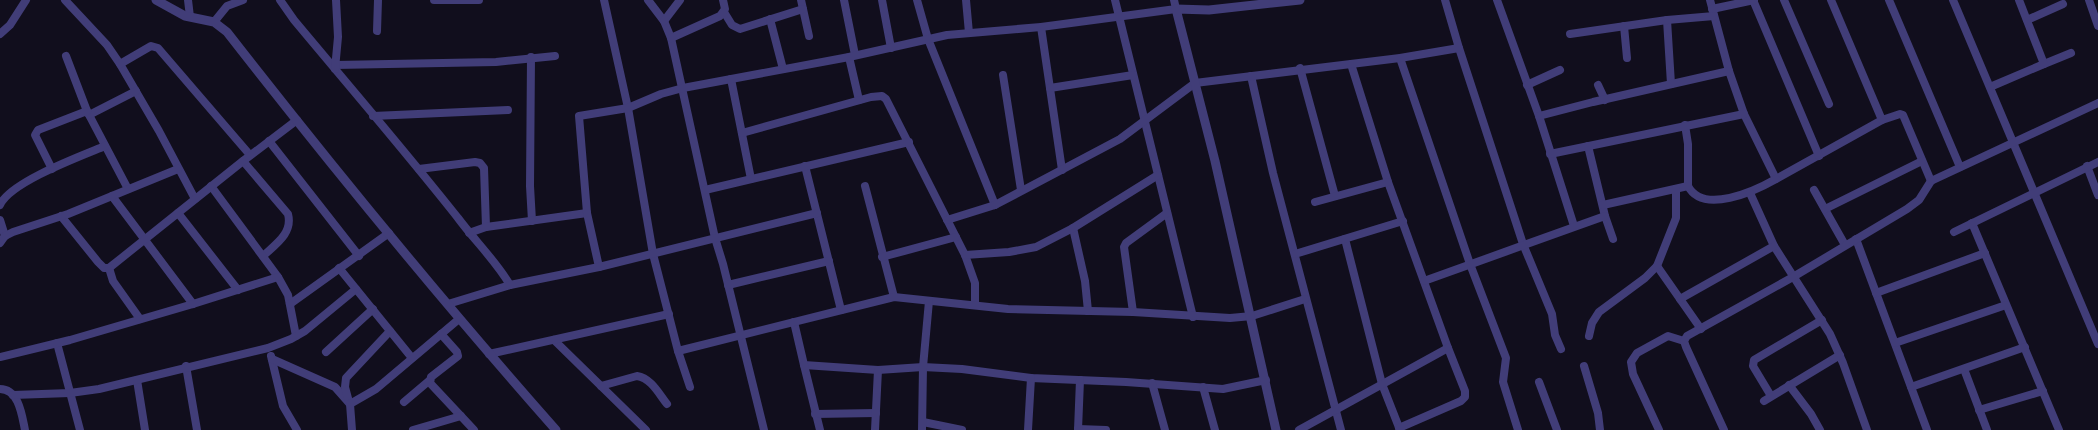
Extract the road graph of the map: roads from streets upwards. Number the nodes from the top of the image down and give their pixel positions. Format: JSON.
{"nodes":[{"id":1,"x":26,"y":0,"type":"edge"},
{"id":2,"x":66,"y":0,"type":"edge"},
{"id":3,"x":156,"y":0,"type":"edge"},
{"id":4,"x":188,"y":0,"type":"edge"},
{"id":5,"x":243,"y":0,"type":"edge"},
{"id":6,"x":280,"y":0,"type":"edge"},
{"id":7,"x":336,"y":0,"type":"edge"},
{"id":8,"x":378,"y":0,"type":"edge"},
{"id":9,"x":434,"y":0,"type":"edge"},
{"id":10,"x":460,"y":0,"type":"edge"},
{"id":11,"x":479,"y":0,"type":"edge"},
{"id":12,"x":604,"y":0,"type":"edge"},
{"id":13,"x":648,"y":0,"type":"edge"},
{"id":14,"x":680,"y":0,"type":"edge"},
{"id":15,"x":723,"y":0,"type":"edge"},
{"id":16,"x":800,"y":0,"type":"edge"},
{"id":17,"x":844,"y":0,"type":"edge"},
{"id":18,"x":882,"y":0,"type":"edge"},
{"id":19,"x":917,"y":0,"type":"edge"},
{"id":20,"x":966,"y":0,"type":"edge"},
{"id":21,"x":1115,"y":0,"type":"edge"},
{"id":22,"x":1174,"y":0,"type":"edge"},
{"id":23,"x":1300,"y":0,"type":"edge"},
{"id":24,"x":1444,"y":0,"type":"edge"},
{"id":25,"x":1497,"y":0,"type":"edge"},
{"id":26,"x":1710,"y":0,"type":"edge"},
{"id":27,"x":1753,"y":0,"type":"edge"},
{"id":28,"x":1784,"y":0,"type":"edge"},
{"id":29,"x":1831,"y":0,"type":"edge"},
{"id":30,"x":1889,"y":0,"type":"edge"},
{"id":31,"x":1953,"y":0,"type":"edge"},
{"id":32,"x":2019,"y":0,"type":"edge"},
{"id":33,"x":2089,"y":0,"type":"edge"},
{"id":34,"x":1261,"y":2,"type":"edge"},
{"id":35,"x":1233,"y":4,"type":"edge"},
{"id":36,"x":2063,"y":4,"type":"dead end"},
{"id":37,"x":803,"y":9,"type":"junction"},
{"id":38,"x":1176,"y":10,"type":"junction"},
{"id":39,"x":724,"y":12,"type":"junction"},
{"id":40,"x":1713,"y":12,"type":"junction"},
{"id":41,"x":190,"y":17,"type":"junction"},
{"id":42,"x":1119,"y":17,"type":"junction"},
{"id":43,"x":770,"y":19,"type":"junction"},
{"id":44,"x":1667,"y":20,"type":"junction"},
{"id":45,"x":2027,"y":20,"type":"junction"},
{"id":46,"x":664,"y":21,"type":"junction"},
{"id":47,"x":214,"y":22,"type":"junction"},
{"id":48,"x":1624,"y":26,"type":"junction"},
{"id":49,"x":2098,"y":26,"type":"edge"},
{"id":50,"x":1041,"y":27,"type":"junction"},
{"id":51,"x":377,"y":31,"type":"dead end"},
{"id":52,"x":969,"y":33,"type":"junction"},
{"id":53,"x":0,"y":34,"type":"edge"},
{"id":54,"x":1570,"y":34,"type":"dead end"},
{"id":55,"x":809,"y":36,"type":"dead end"},
{"id":56,"x":671,"y":38,"type":"junction"},
{"id":57,"x":928,"y":40,"type":"junction"},
{"id":58,"x":891,"y":48,"type":"junction"},
{"id":59,"x":1459,"y":48,"type":"junction"},
{"id":60,"x":2071,"y":53,"type":"dead end"},
{"id":61,"x":66,"y":56,"type":"dead end"},
{"id":62,"x":554,"y":56,"type":"dead end"},
{"id":63,"x":852,"y":56,"type":"junction"},
{"id":64,"x":531,"y":57,"type":"junction"},
{"id":65,"x":1400,"y":58,"type":"junction"},
{"id":66,"x":1627,"y":58,"type":"dead end"},
{"id":67,"x":120,"y":64,"type":"junction"},
{"id":68,"x":1351,"y":64,"type":"junction"},
{"id":69,"x":2044,"y":64,"type":"junction"},
{"id":70,"x":335,"y":67,"type":"junction"},
{"id":71,"x":1300,"y":68,"type":"junction"},
{"id":72,"x":783,"y":69,"type":"junction"},
{"id":73,"x":1560,"y":70,"type":"dead end"},
{"id":74,"x":1729,"y":71,"type":"junction"},
{"id":75,"x":1003,"y":75,"type":"dead end"},
{"id":76,"x":1133,"y":75,"type":"junction"},
{"id":77,"x":1251,"y":76,"type":"junction"},
{"id":78,"x":731,"y":79,"type":"junction"},
{"id":79,"x":1195,"y":83,"type":"junction"},
{"id":80,"x":1671,"y":84,"type":"junction"},
{"id":81,"x":1527,"y":85,"type":"junction"},
{"id":82,"x":1598,"y":85,"type":"dead end"},
{"id":83,"x":684,"y":88,"type":"junction"},
{"id":84,"x":1050,"y":88,"type":"junction"},
{"id":85,"x":1990,"y":88,"type":"junction"},
{"id":86,"x":136,"y":91,"type":"junction"},
{"id":87,"x":859,"y":100,"type":"junction"},
{"id":88,"x":1604,"y":100,"type":"junction"},
{"id":89,"x":2098,"y":103,"type":"edge"},
{"id":90,"x":1829,"y":104,"type":"dead end"},
{"id":91,"x":628,"y":108,"type":"junction"},
{"id":92,"x":508,"y":110,"type":"dead end"},
{"id":93,"x":88,"y":113,"type":"junction"},
{"id":94,"x":1744,"y":114,"type":"junction"},
{"id":95,"x":373,"y":116,"type":"junction"},
{"id":96,"x":1539,"y":116,"type":"junction"},
{"id":97,"x":297,"y":120,"type":"junction"},
{"id":98,"x":1882,"y":120,"type":"junction"},
{"id":99,"x":1144,"y":121,"type":"junction"},
{"id":100,"x":1685,"y":125,"type":"junction"},
{"id":101,"x":742,"y":133,"type":"junction"},
{"id":102,"x":269,"y":141,"type":"junction"},
{"id":103,"x":2014,"y":141,"type":"junction"},
{"id":104,"x":909,"y":142,"type":"junction"},
{"id":105,"x":105,"y":146,"type":"junction"},
{"id":106,"x":1588,"y":146,"type":"junction"},
{"id":107,"x":1550,"y":154,"type":"junction"},
{"id":108,"x":250,"y":155,"type":"junction"},
{"id":109,"x":1819,"y":156,"type":"junction"},
{"id":110,"x":243,"y":161,"type":"junction"},
{"id":111,"x":1922,"y":161,"type":"junction"},
{"id":112,"x":2098,"y":162,"type":"edge"},
{"id":113,"x":805,"y":166,"type":"junction"},
{"id":114,"x":1960,"y":166,"type":"junction"},
{"id":115,"x":2087,"y":166,"type":"junction"},
{"id":116,"x":52,"y":169,"type":"junction"},
{"id":117,"x":178,"y":169,"type":"junction"},
{"id":118,"x":419,"y":169,"type":"junction"},
{"id":119,"x":1062,"y":170,"type":"junction"},
{"id":120,"x":1158,"y":175,"type":"junction"},
{"id":121,"x":751,"y":179,"type":"junction"},
{"id":122,"x":1776,"y":179,"type":"junction"},
{"id":123,"x":1931,"y":180,"type":"junction"},
{"id":124,"x":1388,"y":182,"type":"junction"},
{"id":125,"x":211,"y":186,"type":"junction"},
{"id":126,"x":865,"y":186,"type":"dead end"},
{"id":127,"x":1688,"y":186,"type":"junction"},
{"id":128,"x":128,"y":189,"type":"junction"},
{"id":129,"x":1676,"y":189,"type":"junction"},
{"id":130,"x":705,"y":190,"type":"junction"},
{"id":131,"x":1021,"y":190,"type":"junction"},
{"id":132,"x":1814,"y":190,"type":"dead end"},
{"id":133,"x":1750,"y":193,"type":"junction"},
{"id":134,"x":2036,"y":193,"type":"junction"},
{"id":135,"x":2098,"y":195,"type":"edge"},
{"id":136,"x":112,"y":196,"type":"junction"},
{"id":137,"x":1335,"y":196,"type":"junction"},
{"id":138,"x":195,"y":199,"type":"junction"},
{"id":139,"x":1315,"y":202,"type":"dead end"},
{"id":140,"x":0,"y":205,"type":"edge"},
{"id":141,"x":995,"y":205,"type":"junction"},
{"id":142,"x":1603,"y":205,"type":"junction"},
{"id":143,"x":1825,"y":209,"type":"junction"},
{"id":144,"x":178,"y":213,"type":"junction"},
{"id":145,"x":587,"y":213,"type":"junction"},
{"id":146,"x":817,"y":213,"type":"junction"},
{"id":147,"x":1167,"y":213,"type":"junction"},
{"id":148,"x":61,"y":216,"type":"junction"},
{"id":149,"x":1605,"y":216,"type":"junction"},
{"id":150,"x":0,"y":220,"type":"edge"},
{"id":151,"x":947,"y":220,"type":"junction"},
{"id":152,"x":532,"y":221,"type":"junction"},
{"id":153,"x":1403,"y":221,"type":"junction"},
{"id":154,"x":1972,"y":223,"type":"junction"},
{"id":155,"x":1574,"y":226,"type":"junction"},
{"id":156,"x":486,"y":227,"type":"junction"},
{"id":157,"x":1073,"y":228,"type":"junction"},
{"id":158,"x":1954,"y":232,"type":"dead end"},
{"id":159,"x":389,"y":233,"type":"junction"},
{"id":160,"x":469,"y":233,"type":"junction"},
{"id":161,"x":956,"y":237,"type":"junction"},
{"id":162,"x":715,"y":238,"type":"junction"},
{"id":163,"x":2,"y":239,"type":"edge"},
{"id":164,"x":1345,"y":239,"type":"junction"},
{"id":165,"x":1613,"y":239,"type":"dead end"},
{"id":166,"x":1856,"y":239,"type":"junction"},
{"id":167,"x":145,"y":240,"type":"junction"},
{"id":168,"x":1523,"y":244,"type":"junction"},
{"id":169,"x":1845,"y":245,"type":"junction"},
{"id":170,"x":1774,"y":246,"type":"junction"},
{"id":171,"x":1985,"y":253,"type":"junction"},
{"id":172,"x":653,"y":254,"type":"junction"},
{"id":173,"x":1296,"y":254,"type":"junction"},
{"id":174,"x":965,"y":255,"type":"junction"},
{"id":175,"x":263,"y":256,"type":"junction"},
{"id":176,"x":359,"y":256,"type":"junction"},
{"id":177,"x":882,"y":257,"type":"junction"},
{"id":178,"x":829,"y":261,"type":"junction"},
{"id":179,"x":1470,"y":264,"type":"junction"},
{"id":180,"x":1657,"y":266,"type":"junction"},
{"id":181,"x":599,"y":267,"type":"junction"},
{"id":182,"x":108,"y":268,"type":"junction"},
{"id":183,"x":339,"y":268,"type":"junction"},
{"id":184,"x":278,"y":277,"type":"junction"},
{"id":185,"x":1793,"y":277,"type":"junction"},
{"id":186,"x":1424,"y":281,"type":"junction"},
{"id":187,"x":510,"y":285,"type":"junction"},
{"id":188,"x":728,"y":285,"type":"junction"},
{"id":189,"x":356,"y":289,"type":"junction"},
{"id":190,"x":238,"y":290,"type":"junction"},
{"id":191,"x":1876,"y":293,"type":"junction"},
{"id":192,"x":894,"y":297,"type":"junction"},
{"id":193,"x":1306,"y":299,"type":"junction"},
{"id":194,"x":1680,"y":299,"type":"junction"},
{"id":195,"x":929,"y":301,"type":"junction"},
{"id":196,"x":192,"y":304,"type":"junction"},
{"id":197,"x":290,"y":304,"type":"junction"},
{"id":198,"x":448,"y":304,"type":"junction"},
{"id":199,"x":975,"y":305,"type":"junction"},
{"id":200,"x":2006,"y":305,"type":"junction"},
{"id":201,"x":372,"y":309,"type":"junction"},
{"id":202,"x":841,"y":310,"type":"junction"},
{"id":203,"x":1088,"y":311,"type":"junction"},
{"id":204,"x":1134,"y":312,"type":"junction"},
{"id":205,"x":669,"y":314,"type":"junction"},
{"id":206,"x":1252,"y":316,"type":"junction"},
{"id":207,"x":1193,"y":317,"type":"junction"},
{"id":208,"x":140,"y":319,"type":"junction"},
{"id":209,"x":459,"y":319,"type":"junction"},
{"id":210,"x":1822,"y":320,"type":"junction"},
{"id":211,"x":794,"y":322,"type":"junction"},
{"id":212,"x":1701,"y":329,"type":"junction"},
{"id":213,"x":390,"y":331,"type":"junction"},
{"id":214,"x":441,"y":334,"type":"junction"},
{"id":215,"x":296,"y":336,"type":"junction"},
{"id":216,"x":1589,"y":336,"type":"dead end"},
{"id":217,"x":741,"y":337,"type":"junction"},
{"id":218,"x":554,"y":340,"type":"junction"},
{"id":219,"x":1684,"y":341,"type":"junction"},
{"id":220,"x":57,"y":343,"type":"junction"},
{"id":221,"x":1895,"y":344,"type":"junction"},
{"id":222,"x":2098,"y":344,"type":"edge"},
{"id":223,"x":2025,"y":347,"type":"junction"},
{"id":224,"x":268,"y":348,"type":"junction"},
{"id":225,"x":1448,"y":348,"type":"junction"},
{"id":226,"x":1561,"y":349,"type":"dead end"},
{"id":227,"x":678,"y":351,"type":"junction"},
{"id":228,"x":326,"y":352,"type":"dead end"},
{"id":229,"x":489,"y":354,"type":"junction"},
{"id":230,"x":1840,"y":355,"type":"junction"},
{"id":231,"x":0,"y":357,"type":"edge"},
{"id":232,"x":412,"y":358,"type":"junction"},
{"id":233,"x":272,"y":359,"type":"junction"},
{"id":234,"x":804,"y":364,"type":"junction"},
{"id":235,"x":186,"y":366,"type":"junction"},
{"id":236,"x":1584,"y":366,"type":"dead end"},
{"id":237,"x":923,"y":367,"type":"junction"},
{"id":238,"x":1964,"y":369,"type":"junction"},
{"id":239,"x":878,"y":370,"type":"junction"},
{"id":240,"x":1031,"y":378,"type":"junction"},
{"id":241,"x":137,"y":380,"type":"junction"},
{"id":242,"x":430,"y":380,"type":"junction"},
{"id":243,"x":1080,"y":380,"type":"junction"},
{"id":244,"x":1266,"y":380,"type":"junction"},
{"id":245,"x":1539,"y":382,"type":"dead end"},
{"id":246,"x":1152,"y":383,"type":"junction"},
{"id":247,"x":1382,"y":384,"type":"junction"},
{"id":248,"x":601,"y":386,"type":"junction"},
{"id":249,"x":1789,"y":386,"type":"junction"},
{"id":250,"x":690,"y":387,"type":"dead end"},
{"id":251,"x":1203,"y":387,"type":"junction"},
{"id":252,"x":1912,"y":387,"type":"junction"},
{"id":253,"x":0,"y":389,"type":"edge"},
{"id":254,"x":2043,"y":391,"type":"junction"},
{"id":255,"x":70,"y":393,"type":"junction"},
{"id":256,"x":13,"y":396,"type":"junction"},
{"id":257,"x":404,"y":402,"type":"dead end"},
{"id":258,"x":350,"y":404,"type":"junction"},
{"id":259,"x":667,"y":404,"type":"dead end"},
{"id":260,"x":1337,"y":410,"type":"junction"},
{"id":261,"x":1979,"y":410,"type":"junction"},
{"id":262,"x":876,"y":413,"type":"junction"},
{"id":263,"x":816,"y":414,"type":"junction"},
{"id":264,"x":461,"y":416,"type":"junction"},
{"id":265,"x":922,"y":426,"type":"edge"},
{"id":266,"x":1078,"y":429,"type":"edge"},
{"id":267,"x":1400,"y":429,"type":"edge"},
{"id":268,"x":26,"y":430,"type":"edge"},
{"id":269,"x":80,"y":430,"type":"edge"},
{"id":270,"x":145,"y":430,"type":"edge"},
{"id":271,"x":198,"y":430,"type":"edge"},
{"id":272,"x":298,"y":430,"type":"edge"},
{"id":273,"x":352,"y":430,"type":"edge"},
{"id":274,"x":413,"y":430,"type":"edge"},
{"id":275,"x":474,"y":430,"type":"edge"},
{"id":276,"x":556,"y":430,"type":"edge"},
{"id":277,"x":646,"y":430,"type":"edge"},
{"id":278,"x":764,"y":430,"type":"edge"},
{"id":279,"x":820,"y":430,"type":"edge"},
{"id":280,"x":875,"y":430,"type":"edge"},
{"id":281,"x":962,"y":430,"type":"edge"},
{"id":282,"x":1028,"y":430,"type":"edge"},
{"id":283,"x":1106,"y":430,"type":"edge"},
{"id":284,"x":1165,"y":430,"type":"edge"},
{"id":285,"x":1215,"y":430,"type":"edge"},
{"id":286,"x":1276,"y":430,"type":"edge"},
{"id":287,"x":1299,"y":430,"type":"edge"},
{"id":288,"x":1341,"y":430,"type":"edge"},
{"id":289,"x":1518,"y":430,"type":"edge"},
{"id":290,"x":1557,"y":430,"type":"edge"},
{"id":291,"x":1600,"y":430,"type":"edge"},
{"id":292,"x":1659,"y":430,"type":"edge"},
{"id":293,"x":1724,"y":430,"type":"edge"},
{"id":294,"x":1820,"y":430,"type":"edge"},
{"id":295,"x":1867,"y":430,"type":"edge"},
{"id":296,"x":1927,"y":430,"type":"edge"},
{"id":297,"x":1987,"y":430,"type":"edge"},
{"id":298,"x":2059,"y":430,"type":"edge"}],
"edges":[{"from":1,"to":53,"type":"street"},
{"from":2,"to":67,"type":"street"},
{"from":3,"to":41,"type":"street"},
{"from":4,"to":41,"type":"street"},
{"from":5,"to":47,"type":"street"},
{"from":6,"to":70,"type":"street"},
{"from":7,"to":70,"type":"street"},
{"from":8,"to":51,"type":"street"},
{"from":9,"to":10,"type":"street"},
{"from":10,"to":11,"type":"street"},
{"from":12,"to":91,"type":"street"},
{"from":13,"to":46,"type":"street"},
{"from":14,"to":46,"type":"street"},
{"from":15,"to":39,"type":"street"},
{"from":16,"to":37,"type":"street"},
{"from":17,"to":63,"type":"street"},
{"from":18,"to":58,"type":"street"},
{"from":19,"to":57,"type":"street"},
{"from":20,"to":52,"type":"street"},
{"from":21,"to":42,"type":"street"},
{"from":22,"to":38,"type":"street"},
{"from":23,"to":34,"type":"street"},
{"from":24,"to":59,"type":"street"},
{"from":25,"to":81,"type":"street"},
{"from":26,"to":40,"type":"street"},
{"from":27,"to":40,"type":"street"},
{"from":27,"to":109,"type":"street"},
{"from":28,"to":90,"type":"street"},
{"from":29,"to":98,"type":"street"},
{"from":30,"to":114,"type":"street"},
{"from":31,"to":85,"type":"street"},
{"from":32,"to":45,"type":"street"},
{"from":33,"to":49,"type":"street"},
{"from":34,"to":35,"type":"street"},
{"from":35,"to":38,"type":"street"},
{"from":36,"to":45,"type":"street"},
{"from":37,"to":43,"type":"street"},
{"from":37,"to":55,"type":"street"},
{"from":38,"to":42,"type":"street"},
{"from":38,"to":79,"type":"street"},
{"from":39,"to":43,"type":"street"},
{"from":39,"to":56,"type":"street"},
{"from":40,"to":44,"type":"street"},
{"from":40,"to":74,"type":"street"},
{"from":41,"to":47,"type":"street"},
{"from":42,"to":50,"type":"street"},
{"from":42,"to":76,"type":"street"},
{"from":43,"to":72,"type":"street"},
{"from":44,"to":48,"type":"street"},
{"from":44,"to":80,"type":"street"},
{"from":45,"to":69,"type":"street"},
{"from":46,"to":56,"type":"street"},
{"from":47,"to":97,"type":"street"},
{"from":48,"to":54,"type":"street"},
{"from":48,"to":66,"type":"street"},
{"from":50,"to":52,"type":"street"},
{"from":50,"to":84,"type":"street"},
{"from":52,"to":57,"type":"street"},
{"from":56,"to":83,"type":"street"},
{"from":57,"to":58,"type":"street"},
{"from":57,"to":141,"type":"street"},
{"from":58,"to":63,"type":"street"},
{"from":59,"to":65,"type":"street"},
{"from":59,"to":168,"type":"street"},
{"from":60,"to":69,"type":"street"},
{"from":61,"to":93,"type":"street"},
{"from":62,"to":64,"type":"street"},
{"from":63,"to":72,"type":"street"},
{"from":63,"to":87,"type":"street"},
{"from":64,"to":70,"type":"street"},
{"from":64,"to":152,"type":"street"},
{"from":65,"to":68,"type":"street"},
{"from":65,"to":179,"type":"street"},
{"from":67,"to":86,"type":"street"},
{"from":67,"to":108,"type":"street"},
{"from":68,"to":71,"type":"street"},
{"from":68,"to":124,"type":"street"},
{"from":69,"to":85,"type":"street"},
{"from":70,"to":95,"type":"street"},
{"from":71,"to":77,"type":"street"},
{"from":71,"to":137,"type":"street"},
{"from":72,"to":78,"type":"street"},
{"from":73,"to":81,"type":"street"},
{"from":74,"to":80,"type":"street"},
{"from":74,"to":94,"type":"street"},
{"from":75,"to":131,"type":"street"},
{"from":76,"to":84,"type":"street"},
{"from":76,"to":99,"type":"street"},
{"from":77,"to":79,"type":"street"},
{"from":77,"to":173,"type":"street"},
{"from":78,"to":83,"type":"street"},
{"from":78,"to":101,"type":"street"},
{"from":79,"to":99,"type":"street"},
{"from":79,"to":206,"type":"street"},
{"from":80,"to":88,"type":"street"},
{"from":81,"to":96,"type":"street"},
{"from":82,"to":88,"type":"street"},
{"from":83,"to":91,"type":"street"},
{"from":83,"to":130,"type":"street"},
{"from":84,"to":119,"type":"street"},
{"from":85,"to":103,"type":"street"},
{"from":86,"to":93,"type":"street"},
{"from":86,"to":117,"type":"street"},
{"from":87,"to":101,"type":"street"},
{"from":87,"to":104,"type":"street"},
{"from":88,"to":96,"type":"street"},
{"from":89,"to":103,"type":"street"},
{"from":91,"to":145,"type":"street"},
{"from":91,"to":172,"type":"street"},
{"from":92,"to":95,"type":"street"},
{"from":93,"to":105,"type":"street"},
{"from":93,"to":116,"type":"street"},
{"from":94,"to":100,"type":"street"},
{"from":94,"to":122,"type":"street"},
{"from":95,"to":118,"type":"street"},
{"from":96,"to":107,"type":"street"},
{"from":97,"to":102,"type":"street"},
{"from":97,"to":159,"type":"street"},
{"from":98,"to":109,"type":"street"},
{"from":98,"to":111,"type":"street"},
{"from":99,"to":119,"type":"street"},
{"from":99,"to":120,"type":"street"},
{"from":100,"to":106,"type":"street"},
{"from":100,"to":127,"type":"street"},
{"from":101,"to":121,"type":"street"},
{"from":102,"to":108,"type":"street"},
{"from":102,"to":176,"type":"street"},
{"from":103,"to":114,"type":"street"},
{"from":103,"to":134,"type":"street"},
{"from":104,"to":113,"type":"street"},
{"from":104,"to":151,"type":"street"},
{"from":105,"to":116,"type":"street"},
{"from":105,"to":128,"type":"street"},
{"from":106,"to":107,"type":"street"},
{"from":106,"to":142,"type":"street"},
{"from":107,"to":155,"type":"street"},
{"from":108,"to":110,"type":"street"},
{"from":109,"to":122,"type":"street"},
{"from":110,"to":125,"type":"street"},
{"from":110,"to":175,"type":"street"},
{"from":111,"to":123,"type":"street"},
{"from":111,"to":143,"type":"street"},
{"from":112,"to":115,"type":"street"},
{"from":113,"to":121,"type":"street"},
{"from":113,"to":146,"type":"street"},
{"from":114,"to":123,"type":"street"},
{"from":115,"to":134,"type":"street"},
{"from":115,"to":135,"type":"street"},
{"from":116,"to":140,"type":"street"},
{"from":117,"to":128,"type":"street"},
{"from":117,"to":138,"type":"street"},
{"from":118,"to":156,"type":"street"},
{"from":118,"to":160,"type":"street"},
{"from":119,"to":131,"type":"street"},
{"from":120,"to":147,"type":"street"},
{"from":120,"to":157,"type":"street"},
{"from":121,"to":130,"type":"street"},
{"from":122,"to":133,"type":"street"},
{"from":123,"to":166,"type":"street"},
{"from":124,"to":137,"type":"street"},
{"from":124,"to":153,"type":"street"},
{"from":125,"to":138,"type":"street"},
{"from":125,"to":175,"type":"street"},
{"from":126,"to":177,"type":"street"},
{"from":127,"to":129,"type":"street"},
{"from":127,"to":133,"type":"street"},
{"from":128,"to":136,"type":"street"},
{"from":129,"to":142,"type":"street"},
{"from":129,"to":180,"type":"street"},
{"from":130,"to":162,"type":"street"},
{"from":131,"to":141,"type":"street"},
{"from":132,"to":143,"type":"street"},
{"from":133,"to":170,"type":"street"},
{"from":134,"to":154,"type":"street"},
{"from":134,"to":222,"type":"street"},
{"from":136,"to":148,"type":"street"},
{"from":136,"to":167,"type":"street"},
{"from":137,"to":139,"type":"street"},
{"from":138,"to":144,"type":"street"},
{"from":141,"to":151,"type":"street"},
{"from":142,"to":149,"type":"street"},
{"from":143,"to":169,"type":"street"},
{"from":144,"to":167,"type":"street"},
{"from":144,"to":190,"type":"street"},
{"from":145,"to":152,"type":"street"},
{"from":145,"to":181,"type":"street"},
{"from":146,"to":162,"type":"street"},
{"from":146,"to":178,"type":"street"},
{"from":147,"to":204,"type":"street"},
{"from":147,"to":207,"type":"street"},
{"from":148,"to":163,"type":"street"},
{"from":148,"to":182,"type":"street"},
{"from":149,"to":155,"type":"street"},
{"from":149,"to":165,"type":"street"},
{"from":150,"to":163,"type":"street"},
{"from":151,"to":161,"type":"street"},
{"from":152,"to":156,"type":"street"},
{"from":153,"to":164,"type":"street"},
{"from":153,"to":186,"type":"street"},
{"from":154,"to":158,"type":"street"},
{"from":154,"to":171,"type":"street"},
{"from":155,"to":168,"type":"street"},
{"from":156,"to":160,"type":"street"},
{"from":157,"to":174,"type":"street"},
{"from":157,"to":203,"type":"street"},
{"from":159,"to":176,"type":"street"},
{"from":159,"to":198,"type":"street"},
{"from":160,"to":187,"type":"street"},
{"from":161,"to":174,"type":"street"},
{"from":161,"to":177,"type":"street"},
{"from":162,"to":172,"type":"street"},
{"from":162,"to":188,"type":"street"},
{"from":164,"to":173,"type":"street"},
{"from":164,"to":247,"type":"street"},
{"from":166,"to":169,"type":"street"},
{"from":166,"to":191,"type":"street"},
{"from":167,"to":182,"type":"street"},
{"from":167,"to":196,"type":"street"},
{"from":168,"to":179,"type":"street"},
{"from":168,"to":226,"type":"street"},
{"from":169,"to":185,"type":"street"},
{"from":170,"to":185,"type":"street"},
{"from":170,"to":194,"type":"street"},
{"from":171,"to":191,"type":"street"},
{"from":171,"to":200,"type":"street"},
{"from":172,"to":181,"type":"street"},
{"from":172,"to":205,"type":"street"},
{"from":173,"to":193,"type":"street"},
{"from":174,"to":199,"type":"street"},
{"from":175,"to":184,"type":"street"},
{"from":176,"to":183,"type":"street"},
{"from":177,"to":192,"type":"street"},
{"from":178,"to":188,"type":"street"},
{"from":178,"to":202,"type":"street"},
{"from":179,"to":186,"type":"street"},
{"from":179,"to":289,"type":"street"},
{"from":180,"to":194,"type":"street"},
{"from":180,"to":216,"type":"street"},
{"from":181,"to":187,"type":"street"},
{"from":182,"to":208,"type":"street"},
{"from":183,"to":189,"type":"street"},
{"from":183,"to":197,"type":"street"},
{"from":184,"to":190,"type":"street"},
{"from":184,"to":197,"type":"street"},
{"from":185,"to":210,"type":"street"},
{"from":185,"to":212,"type":"street"},
{"from":186,"to":225,"type":"street"},
{"from":187,"to":198,"type":"street"},
{"from":188,"to":217,"type":"street"},
{"from":189,"to":201,"type":"street"},
{"from":189,"to":215,"type":"street"},
{"from":190,"to":196,"type":"street"},
{"from":191,"to":221,"type":"street"},
{"from":192,"to":195,"type":"street"},
{"from":192,"to":202,"type":"street"},
{"from":193,"to":206,"type":"street"},
{"from":193,"to":260,"type":"street"},
{"from":194,"to":212,"type":"street"},
{"from":195,"to":199,"type":"street"},
{"from":195,"to":237,"type":"street"},
{"from":196,"to":208,"type":"street"},
{"from":197,"to":215,"type":"street"},
{"from":198,"to":209,"type":"street"},
{"from":199,"to":203,"type":"street"},
{"from":200,"to":221,"type":"street"},
{"from":200,"to":223,"type":"street"},
{"from":201,"to":213,"type":"street"},
{"from":201,"to":228,"type":"street"},
{"from":202,"to":211,"type":"street"},
{"from":203,"to":204,"type":"street"},
{"from":204,"to":207,"type":"street"},
{"from":205,"to":218,"type":"street"},
{"from":205,"to":227,"type":"street"},
{"from":206,"to":207,"type":"street"},
{"from":206,"to":244,"type":"street"},
{"from":208,"to":220,"type":"street"},
{"from":209,"to":214,"type":"street"},
{"from":209,"to":229,"type":"street"},
{"from":210,"to":230,"type":"street"},
{"from":210,"to":249,"type":"street"},
{"from":211,"to":217,"type":"street"},
{"from":211,"to":234,"type":"street"},
{"from":212,"to":219,"type":"street"},
{"from":213,"to":232,"type":"street"},
{"from":213,"to":258,"type":"street"},
{"from":214,"to":232,"type":"street"},
{"from":214,"to":242,"type":"street"},
{"from":215,"to":224,"type":"street"},
{"from":217,"to":227,"type":"street"},
{"from":217,"to":278,"type":"street"},
{"from":218,"to":229,"type":"street"},
{"from":218,"to":248,"type":"street"},
{"from":219,"to":292,"type":"street"},
{"from":219,"to":293,"type":"street"},
{"from":220,"to":231,"type":"street"},
{"from":220,"to":255,"type":"street"},
{"from":221,"to":252,"type":"street"},
{"from":223,"to":238,"type":"street"},
{"from":223,"to":254,"type":"street"},
{"from":224,"to":233,"type":"street"},
{"from":224,"to":235,"type":"street"},
{"from":225,"to":247,"type":"street"},
{"from":225,"to":267,"type":"street"},
{"from":227,"to":250,"type":"street"},
{"from":229,"to":276,"type":"street"},
{"from":230,"to":249,"type":"street"},
{"from":230,"to":295,"type":"street"},
{"from":232,"to":258,"type":"street"},
{"from":233,"to":258,"type":"street"},
{"from":233,"to":272,"type":"street"},
{"from":234,"to":239,"type":"street"},
{"from":234,"to":263,"type":"street"},
{"from":235,"to":241,"type":"street"},
{"from":235,"to":271,"type":"street"},
{"from":236,"to":291,"type":"street"},
{"from":237,"to":239,"type":"street"},
{"from":237,"to":240,"type":"street"},
{"from":237,"to":265,"type":"street"},
{"from":238,"to":252,"type":"street"},
{"from":238,"to":261,"type":"street"},
{"from":239,"to":262,"type":"street"},
{"from":240,"to":243,"type":"street"},
{"from":240,"to":282,"type":"street"},
{"from":241,"to":255,"type":"street"},
{"from":241,"to":270,"type":"street"},
{"from":242,"to":257,"type":"street"},
{"from":242,"to":264,"type":"street"},
{"from":243,"to":246,"type":"street"},
{"from":243,"to":266,"type":"street"},
{"from":244,"to":251,"type":"street"},
{"from":244,"to":286,"type":"street"},
{"from":245,"to":290,"type":"street"},
{"from":246,"to":251,"type":"street"},
{"from":246,"to":284,"type":"street"},
{"from":247,"to":260,"type":"street"},
{"from":247,"to":267,"type":"street"},
{"from":248,"to":259,"type":"street"},
{"from":248,"to":277,"type":"street"},
{"from":249,"to":294,"type":"street"},
{"from":251,"to":285,"type":"street"},
{"from":252,"to":296,"type":"street"},
{"from":253,"to":256,"type":"street"},
{"from":254,"to":261,"type":"street"},
{"from":254,"to":298,"type":"street"},
{"from":255,"to":256,"type":"street"},
{"from":255,"to":269,"type":"street"},
{"from":256,"to":268,"type":"street"},
{"from":258,"to":273,"type":"street"},
{"from":260,"to":287,"type":"street"},
{"from":260,"to":288,"type":"street"},
{"from":261,"to":297,"type":"street"},
{"from":262,"to":263,"type":"street"},
{"from":262,"to":280,"type":"street"},
{"from":263,"to":279,"type":"street"},
{"from":264,"to":274,"type":"street"},
{"from":264,"to":275,"type":"street"},
{"from":265,"to":281,"type":"street"},
{"from":266,"to":283,"type":"street"}]}
